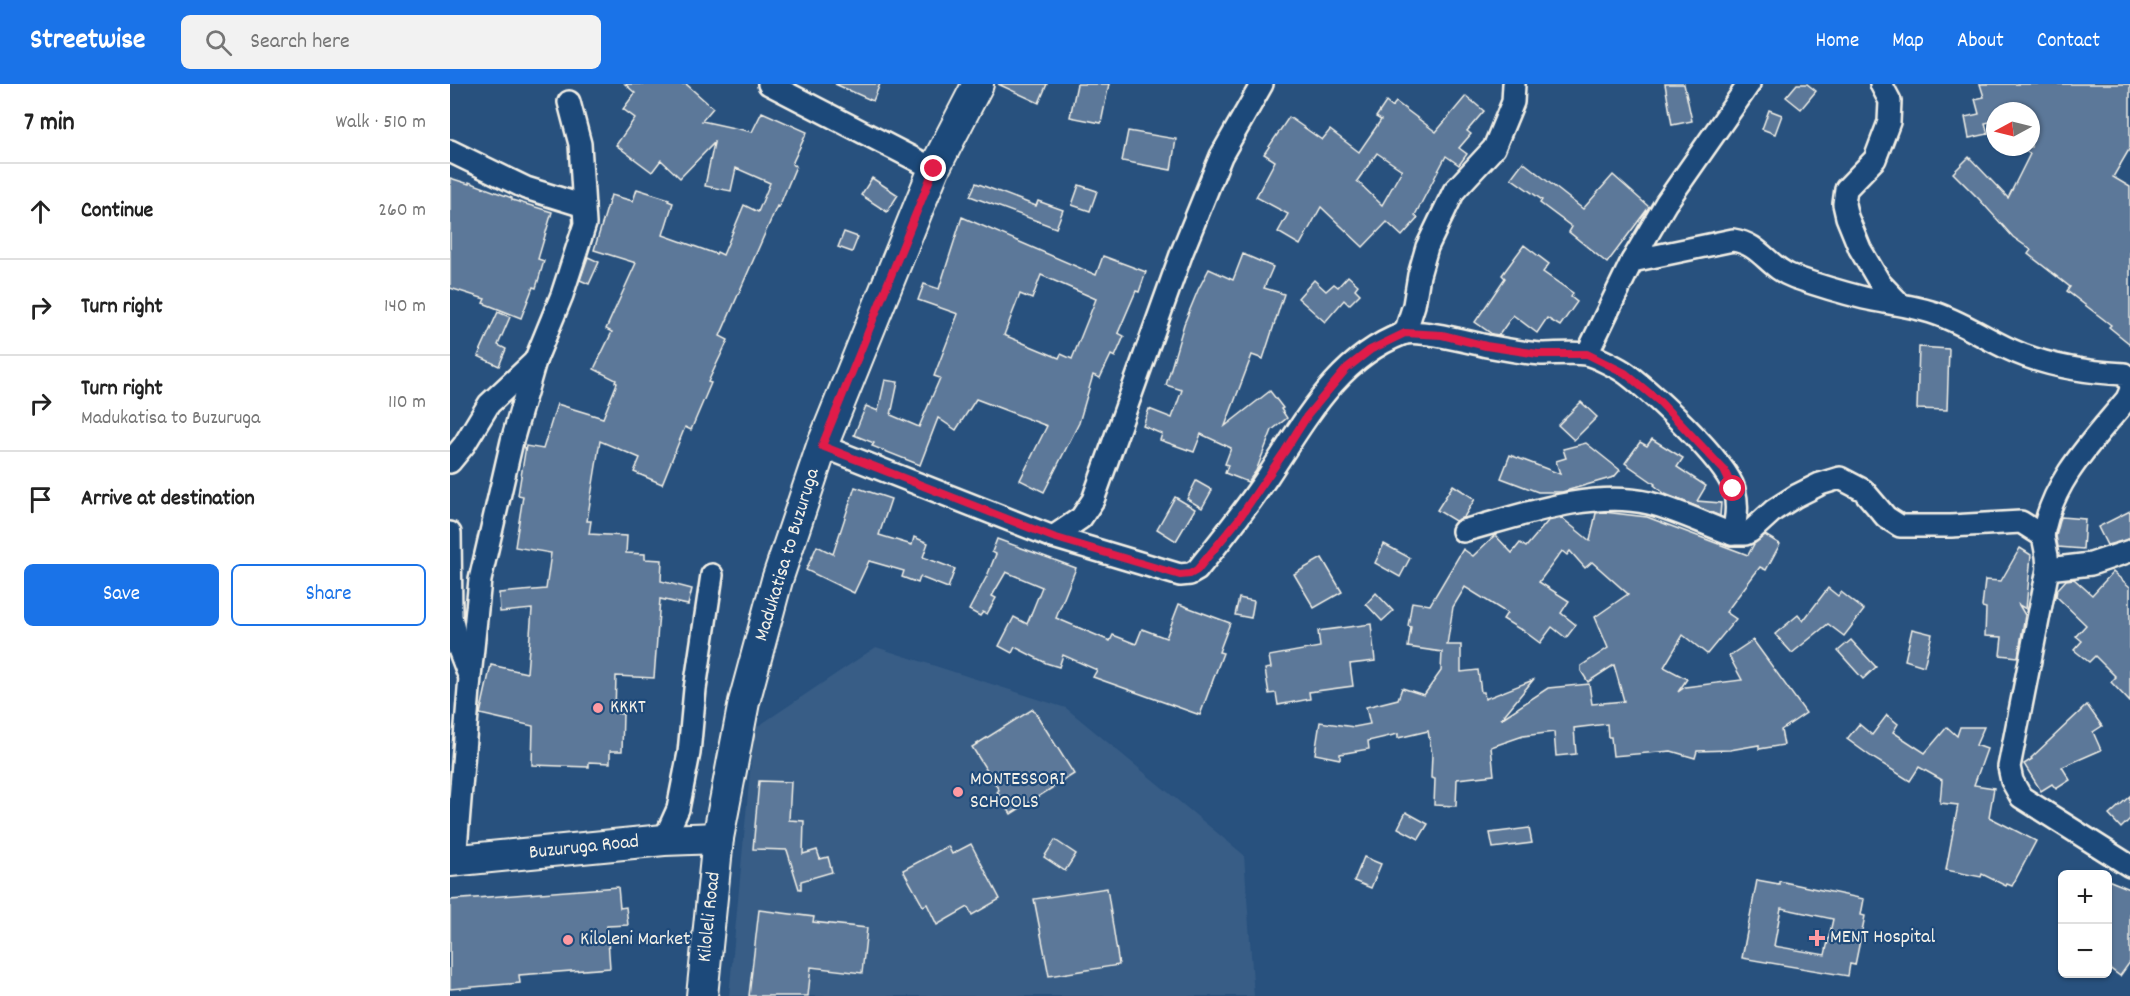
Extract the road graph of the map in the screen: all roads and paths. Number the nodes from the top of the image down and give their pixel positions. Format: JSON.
{"nodes":[{"id":1,"x":769,"y":84,"type":"edge"},
{"id":2,"x":978,"y":84,"type":"edge"},
{"id":3,"x":1262,"y":84,"type":"edge"},
{"id":4,"x":1514,"y":84,"type":"edge"},
{"id":5,"x":1749,"y":84,"type":"edge"},
{"id":6,"x":1881,"y":84,"type":"edge"},
{"id":7,"x":569,"y":102,"type":"dead end"},
{"id":8,"x":450,"y":151,"type":"edge"},
{"id":9,"x":934,"y":169,"type":"junction"},
{"id":10,"x":584,"y":206,"type":"junction"},
{"id":11,"x":1632,"y":261,"type":"junction"},
{"id":12,"x":1900,"y":304,"type":"junction"},
{"id":13,"x":1405,"y":333,"type":"junction"},
{"id":14,"x":1587,"y":354,"type":"junction"},
{"id":15,"x":535,"y":361,"type":"junction"},
{"id":16,"x":2130,"y":384,"type":"edge"},
{"id":17,"x":2130,"y":392,"type":"edge"},
{"id":18,"x":822,"y":446,"type":"junction"},
{"id":19,"x":450,"y":462,"type":"edge"},
{"id":20,"x":1462,"y":531,"type":"dead end"},
{"id":21,"x":450,"y":533,"type":"edge"},
{"id":22,"x":1732,"y":534,"type":"junction"},
{"id":23,"x":2043,"y":536,"type":"junction"},
{"id":24,"x":1053,"y":537,"type":"junction"},
{"id":25,"x":2130,"y":550,"type":"edge"},
{"id":26,"x":2048,"y":569,"type":"junction"},
{"id":27,"x":712,"y":575,"type":"dead end"},
{"id":28,"x":470,"y":676,"type":"junction"},
{"id":29,"x":718,"y":838,"type":"junction"},
{"id":30,"x":664,"y":840,"type":"junction"},
{"id":31,"x":452,"y":861,"type":"edge"},
{"id":32,"x":2130,"y":866,"type":"edge"},
{"id":33,"x":702,"y":996,"type":"edge"}],
"edges":[{"from":1,"to":9,"type":"street"},
{"from":2,"to":9,"type":"main road","name":"Madukatisa to Buzuruga"},
{"from":3,"to":24,"type":"street"},
{"from":4,"to":13,"type":"street"},
{"from":5,"to":11,"type":"street"},
{"from":6,"to":12,"type":"street"},
{"from":7,"to":10,"type":"street"},
{"from":8,"to":10,"type":"street"},
{"from":9,"to":18,"type":"main road","name":"Madukatisa to Buzuruga"},
{"from":10,"to":15,"type":"street"},
{"from":11,"to":12,"type":"street"},
{"from":11,"to":14,"type":"street"},
{"from":12,"to":16,"type":"street"},
{"from":13,"to":14,"type":"street"},
{"from":13,"to":24,"type":"street"},
{"from":14,"to":22,"type":"street"},
{"from":15,"to":19,"type":"street"},
{"from":15,"to":28,"type":"street"},
{"from":17,"to":23,"type":"street"},
{"from":18,"to":24,"type":"street"},
{"from":18,"to":29,"type":"main road","name":"Madukatisa to Buzuruga"},
{"from":20,"to":22,"type":"street"},
{"from":21,"to":28,"type":"street"},
{"from":22,"to":23,"type":"street"},
{"from":23,"to":26,"type":"street"},
{"from":25,"to":26,"type":"street"},
{"from":26,"to":32,"type":"street"},
{"from":27,"to":30,"type":"street"},
{"from":28,"to":31,"type":"street"},
{"from":29,"to":30,"type":"main road","name":"Buzuruga Road"},
{"from":29,"to":33,"type":"main road","name":"Kiloleli Road"},
{"from":30,"to":31,"type":"main road","name":"Buzuruga Road"}]}
